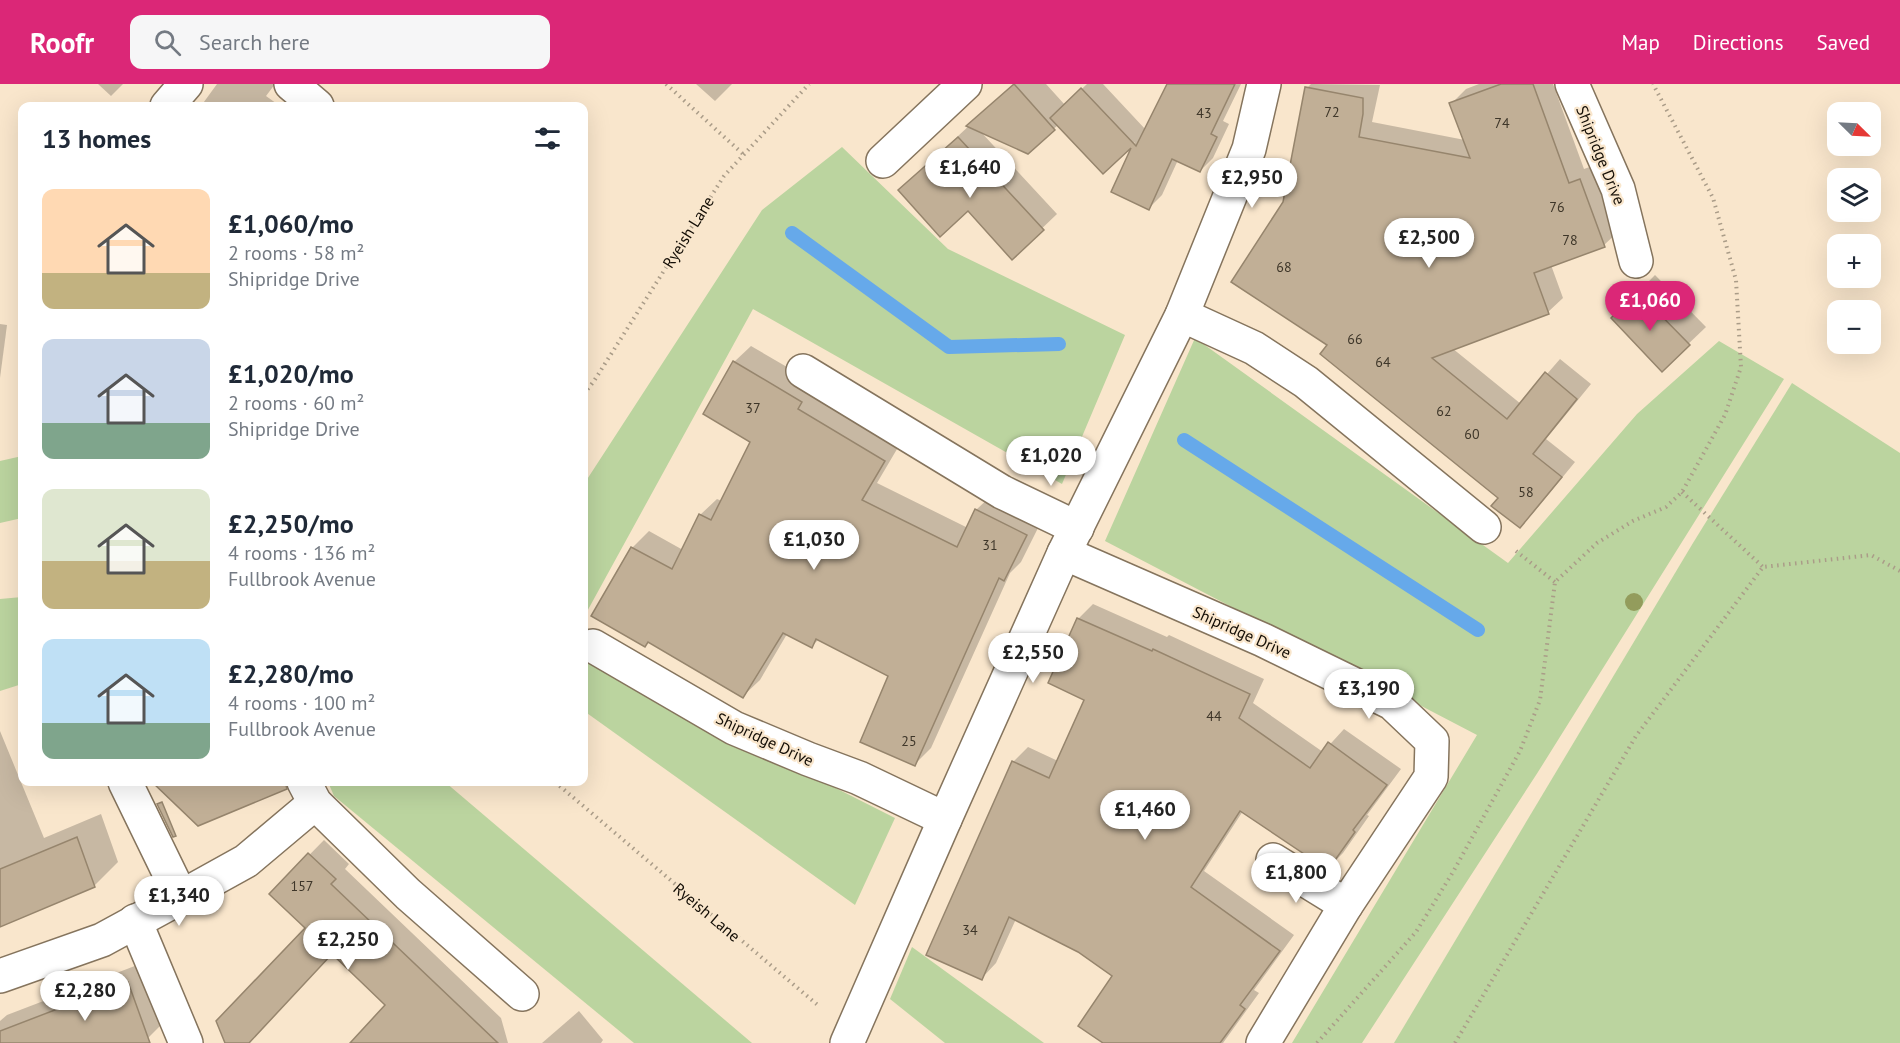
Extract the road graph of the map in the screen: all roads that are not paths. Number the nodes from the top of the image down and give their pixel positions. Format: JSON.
{"nodes":[{"id":1,"x":186,"y":84,"type":"edge"},
{"id":2,"x":291,"y":84,"type":"edge"},
{"id":3,"x":965,"y":84,"type":"edge"},
{"id":4,"x":1264,"y":84,"type":"edge"},
{"id":5,"x":1574,"y":86,"type":"edge"},
{"id":6,"x":170,"y":102,"type":"edge"},
{"id":7,"x":311,"y":102,"type":"edge"},
{"id":8,"x":883,"y":161,"type":"dead end"},
{"id":9,"x":1636,"y":261,"type":"dead end"},
{"id":10,"x":1182,"y":315,"type":"junction"},
{"id":11,"x":803,"y":371,"type":"dead end"},
{"id":12,"x":1484,"y":527,"type":"road end"},
{"id":13,"x":1071,"y":540,"type":"junction"},
{"id":14,"x":593,"y":646,"type":"dead end"},
{"id":15,"x":127,"y":786,"type":"edge"},
{"id":16,"x":310,"y":792,"type":"edge"},
{"id":17,"x":945,"y":819,"type":"junction"},
{"id":18,"x":1273,"y":860,"type":"dead end"},
{"id":19,"x":181,"y":897,"type":"junction"},
{"id":20,"x":1346,"y":905,"type":"junction"},
{"id":21,"x":135,"y":921,"type":"junction"},
{"id":22,"x":0,"y":976,"type":"edge"},
{"id":23,"x":522,"y":994,"type":"dead end"},
{"id":24,"x":1271,"y":1031,"type":"edge"},
{"id":25,"x":852,"y":1041,"type":"edge"},
{"id":26,"x":186,"y":1043,"type":"edge"}],
"edges":[{"from":1,"to":6,"type":"street"},
{"from":2,"to":7,"type":"street"},
{"from":3,"to":8,"type":"street"},
{"from":4,"to":10,"type":"street"},
{"from":5,"to":9,"type":"street","name":"Shipridge Drive"},
{"from":10,"to":12,"type":"street"},
{"from":10,"to":13,"type":"street"},
{"from":11,"to":13,"type":"street","name":"Shipridge Drive"},
{"from":13,"to":17,"type":"street"},
{"from":13,"to":20,"type":"street","name":"Shipridge Drive"},
{"from":14,"to":17,"type":"street","name":"Shipridge Drive"},
{"from":15,"to":19,"type":"street"},
{"from":16,"to":19,"type":"street"},
{"from":16,"to":23,"type":"street"},
{"from":17,"to":25,"type":"street"},
{"from":18,"to":20,"type":"street"},
{"from":19,"to":21,"type":"street"},
{"from":20,"to":24,"type":"street","name":"Shipridge Drive"},
{"from":21,"to":22,"type":"street"},
{"from":21,"to":26,"type":"street"}]}
